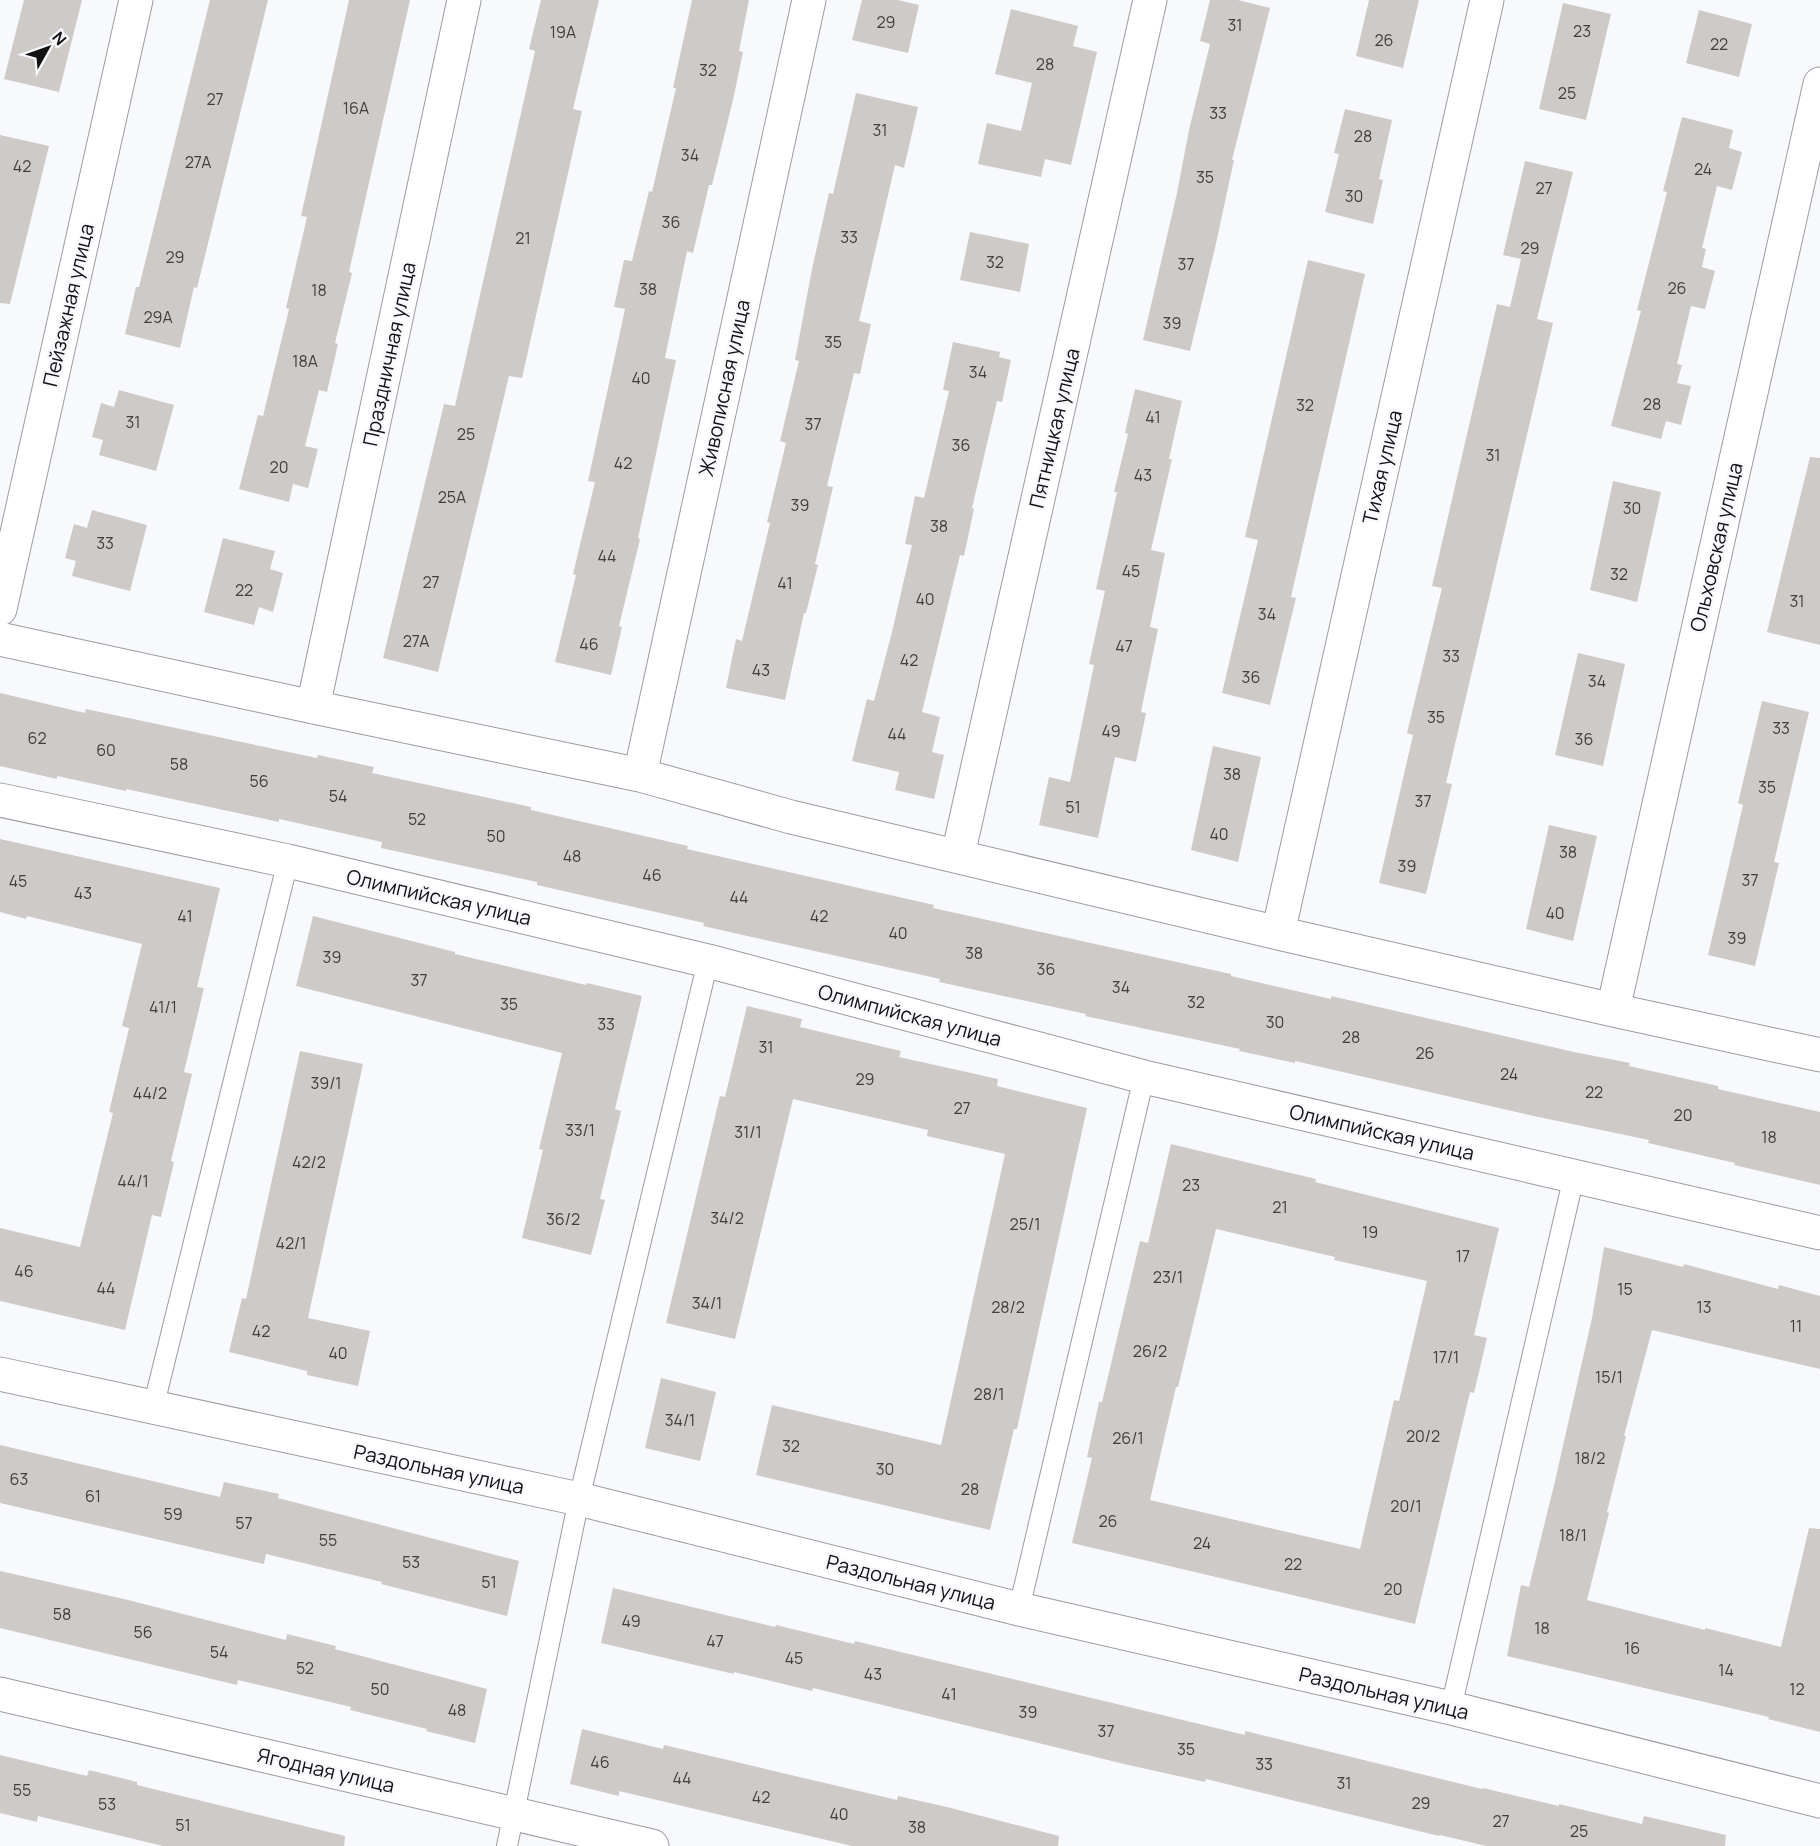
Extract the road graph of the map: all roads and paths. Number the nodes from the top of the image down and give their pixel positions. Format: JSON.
{"nodes":[{"id":1,"x":136,"y":0,"type":"edge"},
{"id":2,"x":464,"y":0,"type":"edge"},
{"id":3,"x":809,"y":0,"type":"edge"},
{"id":4,"x":1150,"y":0,"type":"edge"},
{"id":5,"x":1487,"y":0,"type":"edge"},
{"id":6,"x":1820,"y":84,"type":"edge"},
{"id":7,"x":0,"y":609,"type":"edge"},
{"id":8,"x":0,"y":639,"type":"edge"},
{"id":9,"x":313,"y":707,"type":"junction"},
{"id":10,"x":640,"y":775,"type":"junction"},
{"id":11,"x":0,"y":800,"type":"edge"},
{"id":12,"x":957,"y":855,"type":"junction"},
{"id":13,"x":288,"y":861,"type":"junction"},
{"id":14,"x":1278,"y":933,"type":"junction"},
{"id":15,"x":708,"y":961,"type":"junction"},
{"id":16,"x":1613,"y":1010,"type":"junction"},
{"id":17,"x":1820,"y":1055,"type":"edge"},
{"id":18,"x":1144,"y":1077,"type":"junction"},
{"id":19,"x":1574,"y":1176,"type":"junction"},
{"id":20,"x":1820,"y":1233,"type":"edge"},
{"id":21,"x":0,"y":1374,"type":"edge"},
{"id":22,"x":153,"y":1408,"type":"junction"},
{"id":23,"x":579,"y":1499,"type":"junction"},
{"id":24,"x":1019,"y":1609,"type":"junction"},
{"id":25,"x":0,"y":1694,"type":"edge"},
{"id":26,"x":1450,"y":1708,"type":"junction"},
{"id":27,"x":1820,"y":1801,"type":"edge"},
{"id":28,"x":514,"y":1813,"type":"junction"},
{"id":29,"x":507,"y":1846,"type":"edge"},
{"id":30,"x":652,"y":1846,"type":"edge"}],
"edges":[{"from":1,"to":7,"type":"street","name":"Пейзажная улица"},
{"from":2,"to":9,"type":"street","name":"Праздничная улица"},
{"from":3,"to":10,"type":"street","name":"Живописная улица"},
{"from":4,"to":12,"type":"street","name":"Пятницкая улица"},
{"from":5,"to":14,"type":"street","name":"Тихая улица"},
{"from":6,"to":16,"type":"street","name":"Ольховская улица"},
{"from":8,"to":9,"type":"street"},
{"from":9,"to":10,"type":"street"},
{"from":10,"to":12,"type":"street"},
{"from":11,"to":13,"type":"street","name":"Олимпийская улица"},
{"from":12,"to":14,"type":"street"},
{"from":13,"to":15,"type":"street","name":"Олимпийская улица"},
{"from":13,"to":22,"type":"lane"},
{"from":14,"to":16,"type":"street"},
{"from":15,"to":18,"type":"street","name":"Олимпийская улица"},
{"from":15,"to":23,"type":"lane"},
{"from":16,"to":17,"type":"street"},
{"from":18,"to":19,"type":"street","name":"Олимпийская улица"},
{"from":18,"to":24,"type":"lane"},
{"from":19,"to":20,"type":"street","name":"Олимпийская улица"},
{"from":19,"to":26,"type":"lane"},
{"from":21,"to":22,"type":"street","name":"Раздольная улица"},
{"from":22,"to":23,"type":"street","name":"Раздольная улица"},
{"from":23,"to":24,"type":"street","name":"Раздольная улица"},
{"from":23,"to":28,"type":"lane"},
{"from":24,"to":26,"type":"street","name":"Раздольная улица"},
{"from":25,"to":28,"type":"street","name":"Ягодная улица"},
{"from":26,"to":27,"type":"street","name":"Раздольная улица"},
{"from":28,"to":29,"type":"lane"},
{"from":28,"to":30,"type":"street","name":"Ягодная улица"}]}
